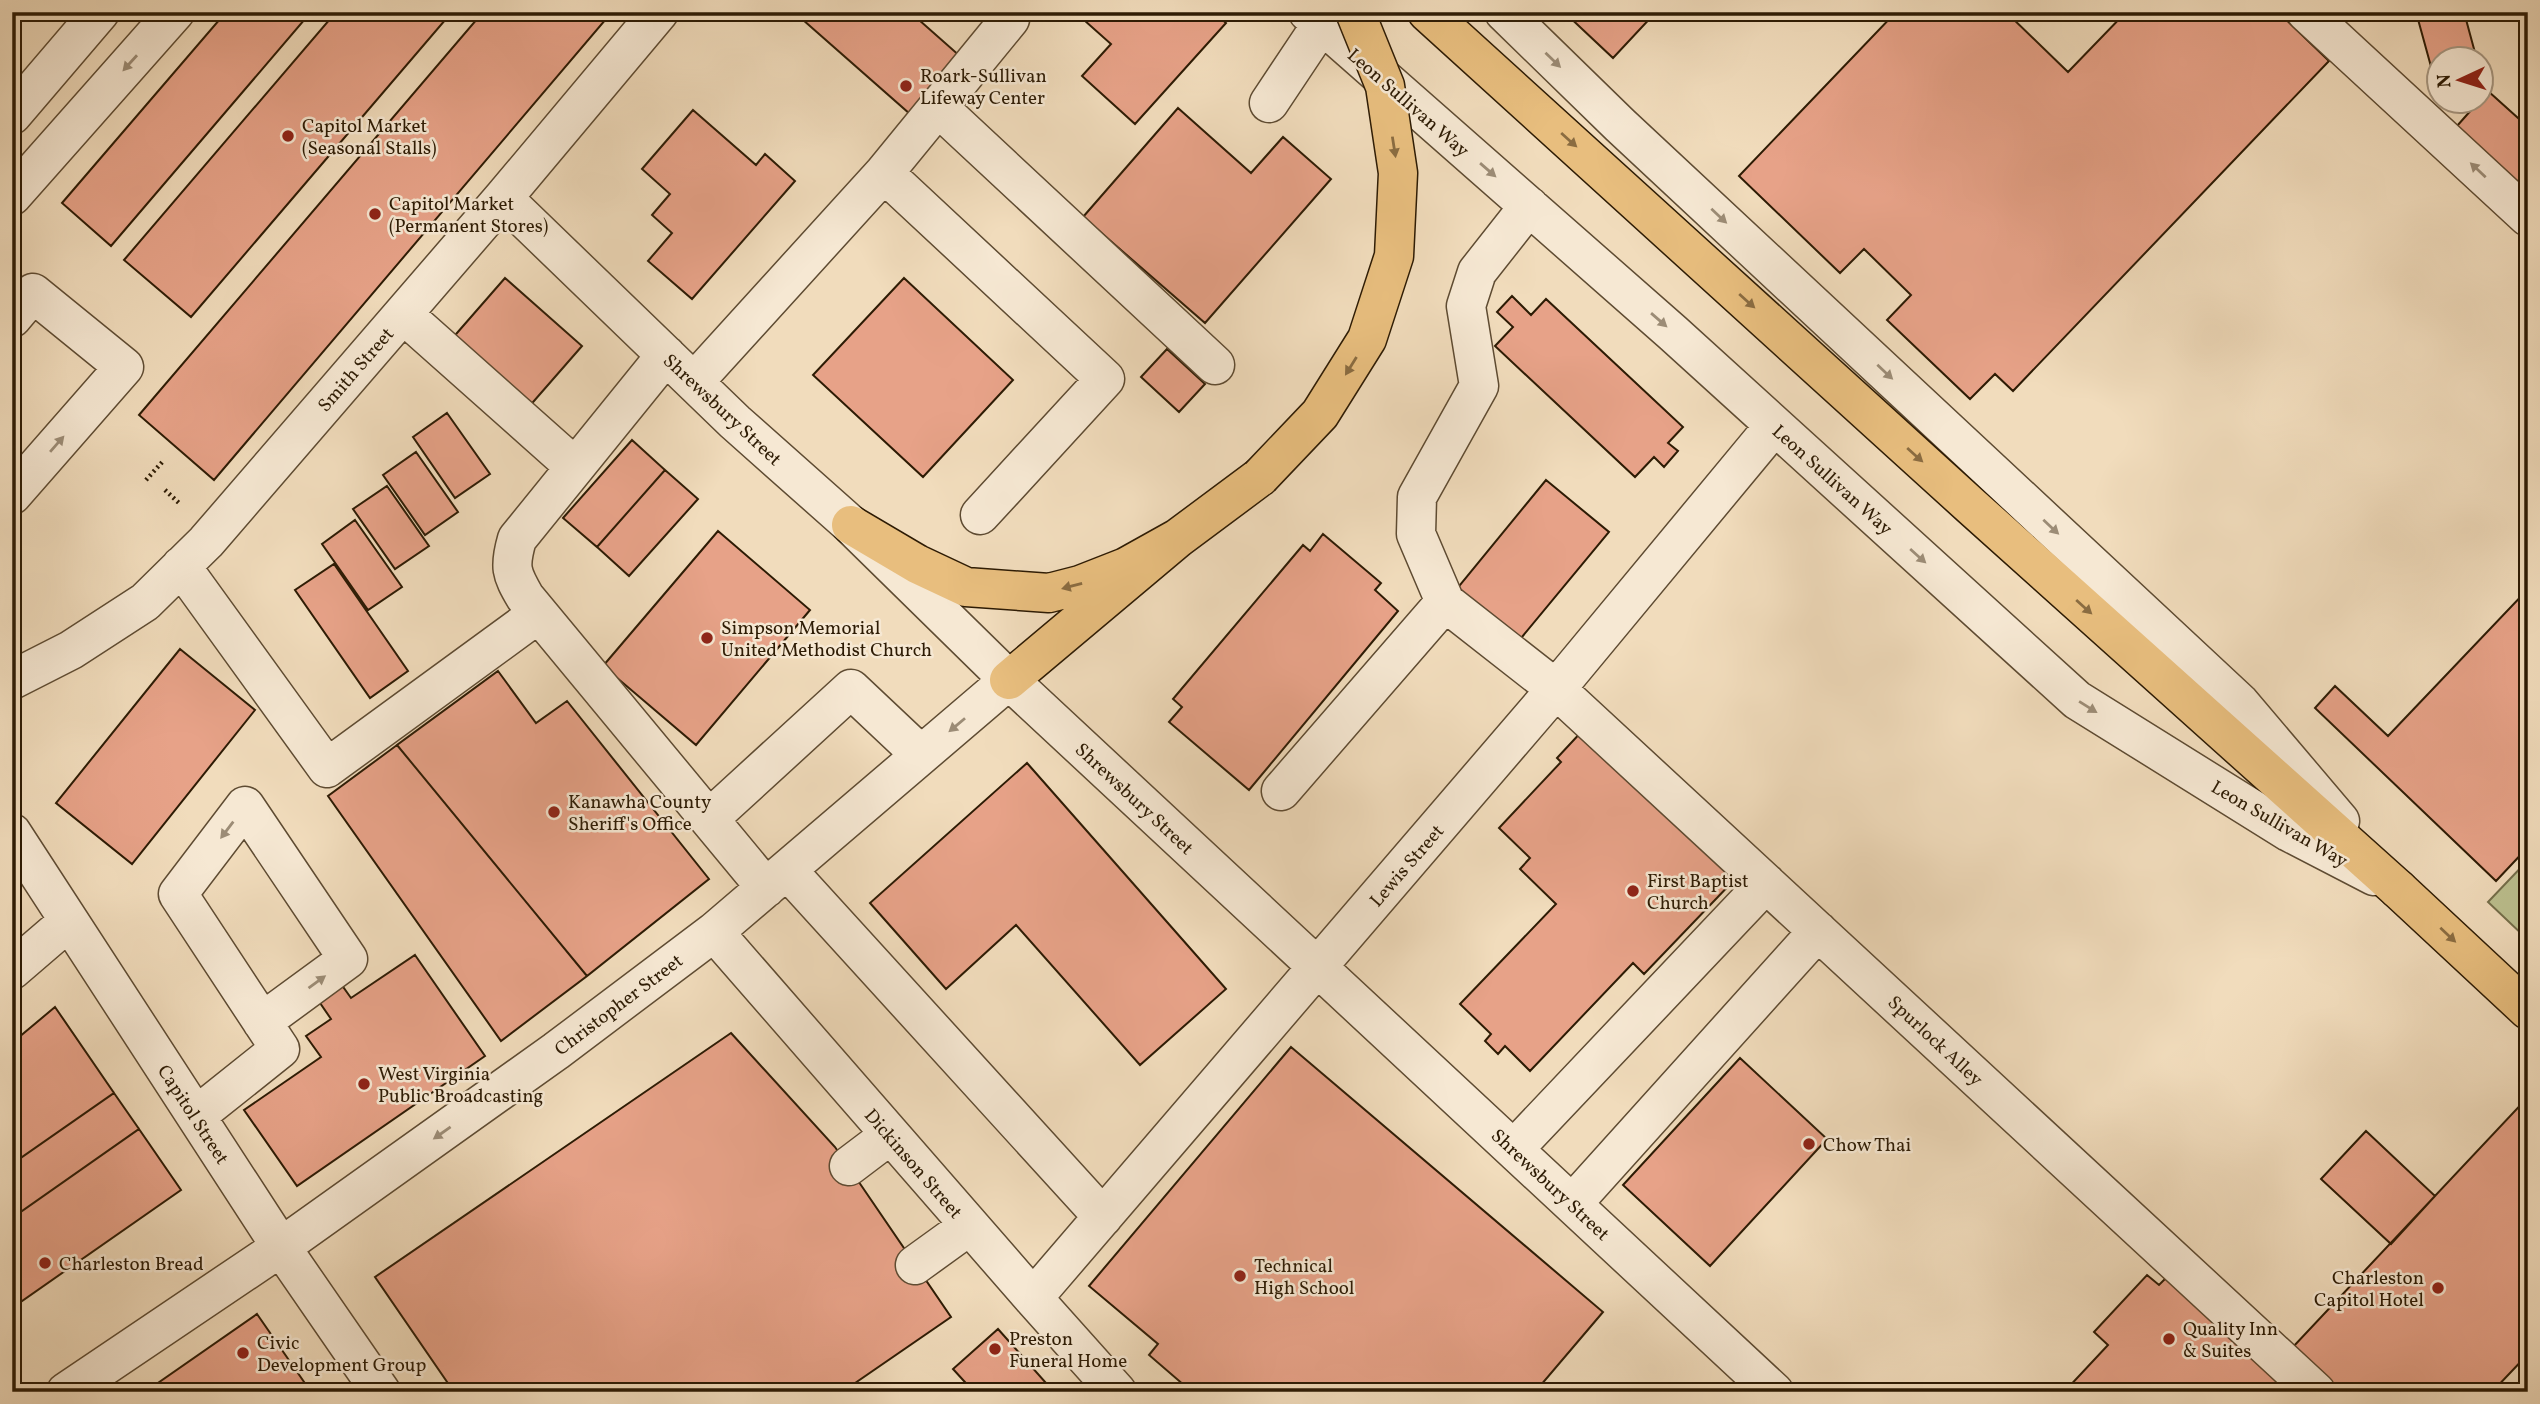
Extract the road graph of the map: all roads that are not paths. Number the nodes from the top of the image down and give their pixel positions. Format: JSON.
{"nodes":[{"id":1,"x":100,"y":12,"type":"edge"},
{"id":2,"x":175,"y":12,"type":"edge"},
{"id":3,"x":659,"y":12,"type":"edge"},
{"id":4,"x":1003,"y":12,"type":"edge"},
{"id":5,"x":1427,"y":12,"type":"edge"},
{"id":6,"x":1504,"y":12,"type":"edge"},
{"id":7,"x":2306,"y":12,"type":"edge"},
{"id":8,"x":1328,"y":17,"type":"edge"},
{"id":9,"x":1269,"y":103,"type":"dead end"},
{"id":10,"x":938,"y":107,"type":"junction"},
{"id":11,"x":12,"y":115,"type":"edge"},
{"id":12,"x":884,"y":173,"type":"junction"},
{"id":13,"x":12,"y":196,"type":"edge"},
{"id":14,"x":503,"y":198,"type":"junction"},
{"id":15,"x":1529,"y":206,"type":"junction"},
{"id":16,"x":2528,"y":217,"type":"edge"},
{"id":17,"x":403,"y":314,"type":"junction"},
{"id":18,"x":12,"y":317,"type":"edge"},
{"id":19,"x":666,"y":355,"type":"junction"},
{"id":20,"x":1214,"y":365,"type":"dead end"},
{"id":21,"x":694,"y":382,"type":"junction"},
{"id":22,"x":1774,"y":426,"type":"junction"},
{"id":23,"x":575,"y":467,"type":"junction"},
{"id":24,"x":12,"y":495,"type":"edge"},
{"id":25,"x":980,"y":515,"type":"dead end"},
{"id":26,"x":851,"y":525,"type":"junction"},
{"id":27,"x":1178,"y":538,"type":"junction"},
{"id":28,"x":181,"y":566,"type":"junction"},
{"id":29,"x":1445,"y":602,"type":"junction"},
{"id":30,"x":538,"y":614,"type":"junction"},
{"id":31,"x":12,"y":680,"type":"edge"},
{"id":32,"x":1009,"y":680,"type":"junction"},
{"id":33,"x":1556,"y":689,"type":"junction"},
{"id":34,"x":921,"y":755,"type":"junction"},
{"id":35,"x":1281,"y":791,"type":"dead end"},
{"id":36,"x":709,"y":819,"type":"junction"},
{"id":37,"x":12,"y":833,"type":"edge"},
{"id":38,"x":777,"y":879,"type":"junction"},
{"id":39,"x":1766,"y":883,"type":"junction"},
{"id":40,"x":2398,"y":889,"type":"junction"},
{"id":41,"x":69,"y":921,"type":"junction"},
{"id":42,"x":1818,"y":931,"type":"junction"},
{"id":43,"x":714,"y":932,"type":"junction"},
{"id":44,"x":1320,"y":967,"type":"junction"},
{"id":45,"x":12,"y":970,"type":"edge"},
{"id":46,"x":2528,"y":1010,"type":"edge"},
{"id":47,"x":262,"y":1022,"type":"junction"},
{"id":48,"x":196,"y":1116,"type":"junction"},
{"id":49,"x":890,"y":1135,"type":"junction"},
{"id":50,"x":1514,"y":1149,"type":"junction"},
{"id":51,"x":849,"y":1166,"type":"dead end"},
{"id":52,"x":1573,"y":1203,"type":"junction"},
{"id":53,"x":1103,"y":1217,"type":"junction"},
{"id":54,"x":969,"y":1226,"type":"junction"},
{"id":55,"x":281,"y":1247,"type":"junction"},
{"id":56,"x":915,"y":1265,"type":"dead end"},
{"id":57,"x":1032,"y":1298,"type":"junction"},
{"id":58,"x":66,"y":1392,"type":"edge"},
{"id":59,"x":381,"y":1392,"type":"edge"},
{"id":60,"x":1117,"y":1392,"type":"edge"},
{"id":61,"x":1774,"y":1392,"type":"edge"},
{"id":62,"x":2316,"y":1392,"type":"edge"}],
"edges":[{"from":1,"to":11,"type":"street"},
{"from":2,"to":13,"type":"street","one_way":true},
{"from":3,"to":14,"type":"street","name":"Smith Street"},
{"from":4,"to":10,"type":"street"},
{"from":5,"to":40,"type":"main road","one_way":true},
{"from":6,"to":40,"type":"street","name":"Leon Sullivan Way","one_way":true},
{"from":16,"to":7,"type":"street","one_way":true},
{"from":8,"to":9,"type":"street"},
{"from":8,"to":15,"type":"street","name":"Leon Sullivan Way","one_way":true},
{"from":8,"to":27,"type":"main road","one_way":true,"bridge":true},
{"from":10,"to":12,"type":"street"},
{"from":10,"to":20,"type":"street"},
{"from":12,"to":21,"type":"street"},
{"from":12,"to":25,"type":"street"},
{"from":14,"to":17,"type":"street","name":"Smith Street"},
{"from":14,"to":19,"type":"street","name":"Shrewsbury Street"},
{"from":15,"to":22,"type":"street","name":"Leon Sullivan Way","one_way":true},
{"from":15,"to":29,"type":"street"},
{"from":17,"to":23,"type":"street"},
{"from":17,"to":28,"type":"street","name":"Smith Street"},
{"from":24,"to":18,"type":"street","one_way":true},
{"from":19,"to":21,"type":"street","name":"Shrewsbury Street"},
{"from":19,"to":23,"type":"street"},
{"from":21,"to":26,"type":"street","name":"Shrewsbury Street"},
{"from":22,"to":33,"type":"street","name":"Lewis Street"},
{"from":22,"to":40,"type":"street","name":"Leon Sullivan Way","one_way":true},
{"from":23,"to":30,"type":"street"},
{"from":27,"to":26,"type":"main road","one_way":true},
{"from":26,"to":32,"type":"street","name":"Shrewsbury Street"},
{"from":27,"to":32,"type":"main road"},
{"from":28,"to":30,"type":"street"},
{"from":28,"to":31,"type":"street","name":"Smith Street"},
{"from":29,"to":33,"type":"street","name":"Spurlock Alley"},
{"from":29,"to":35,"type":"street"},
{"from":30,"to":36,"type":"street"},
{"from":32,"to":34,"type":"street","name":"Christopher Street","one_way":true},
{"from":32,"to":44,"type":"street","name":"Shrewsbury Street"},
{"from":33,"to":39,"type":"street","name":"Spurlock Alley"},
{"from":33,"to":44,"type":"street","name":"Lewis Street"},
{"from":34,"to":36,"type":"street"},
{"from":34,"to":38,"type":"street","name":"Christopher Street"},
{"from":36,"to":38,"type":"street"},
{"from":37,"to":41,"type":"street","name":"Capitol Street"},
{"from":38,"to":43,"type":"street","name":"Christopher Street"},
{"from":38,"to":53,"type":"street"},
{"from":39,"to":42,"type":"street","name":"Spurlock Alley"},
{"from":39,"to":50,"type":"street"},
{"from":40,"to":46,"type":"main road","name":"Leon Sullivan Way","one_way":true},
{"from":41,"to":45,"type":"street"},
{"from":41,"to":48,"type":"street","name":"Capitol Street"},
{"from":42,"to":52,"type":"street"},
{"from":42,"to":62,"type":"street","name":"Spurlock Alley"},
{"from":43,"to":49,"type":"street","name":"Dickinson Street"},
{"from":43,"to":55,"type":"street","name":"Christopher Street","one_way":true},
{"from":44,"to":50,"type":"street","name":"Shrewsbury Street"},
{"from":44,"to":53,"type":"street","name":"Lewis Street"},
{"from":47,"to":47,"type":"street","one_way":true},
{"from":47,"to":48,"type":"street"},
{"from":48,"to":55,"type":"street","name":"Capitol Street"},
{"from":49,"to":51,"type":"street"},
{"from":49,"to":54,"type":"street","name":"Dickinson Street"},
{"from":50,"to":52,"type":"street","name":"Shrewsbury Street"},
{"from":52,"to":61,"type":"street","name":"Shrewsbury Street"},
{"from":53,"to":57,"type":"street","name":"Lewis Street"},
{"from":54,"to":56,"type":"street"},
{"from":54,"to":57,"type":"street","name":"Dickinson Street"},
{"from":55,"to":58,"type":"street","name":"Christopher Street"},
{"from":55,"to":59,"type":"street","name":"Capitol Street"},
{"from":57,"to":60,"type":"street","name":"Dickinson Street"}]}
